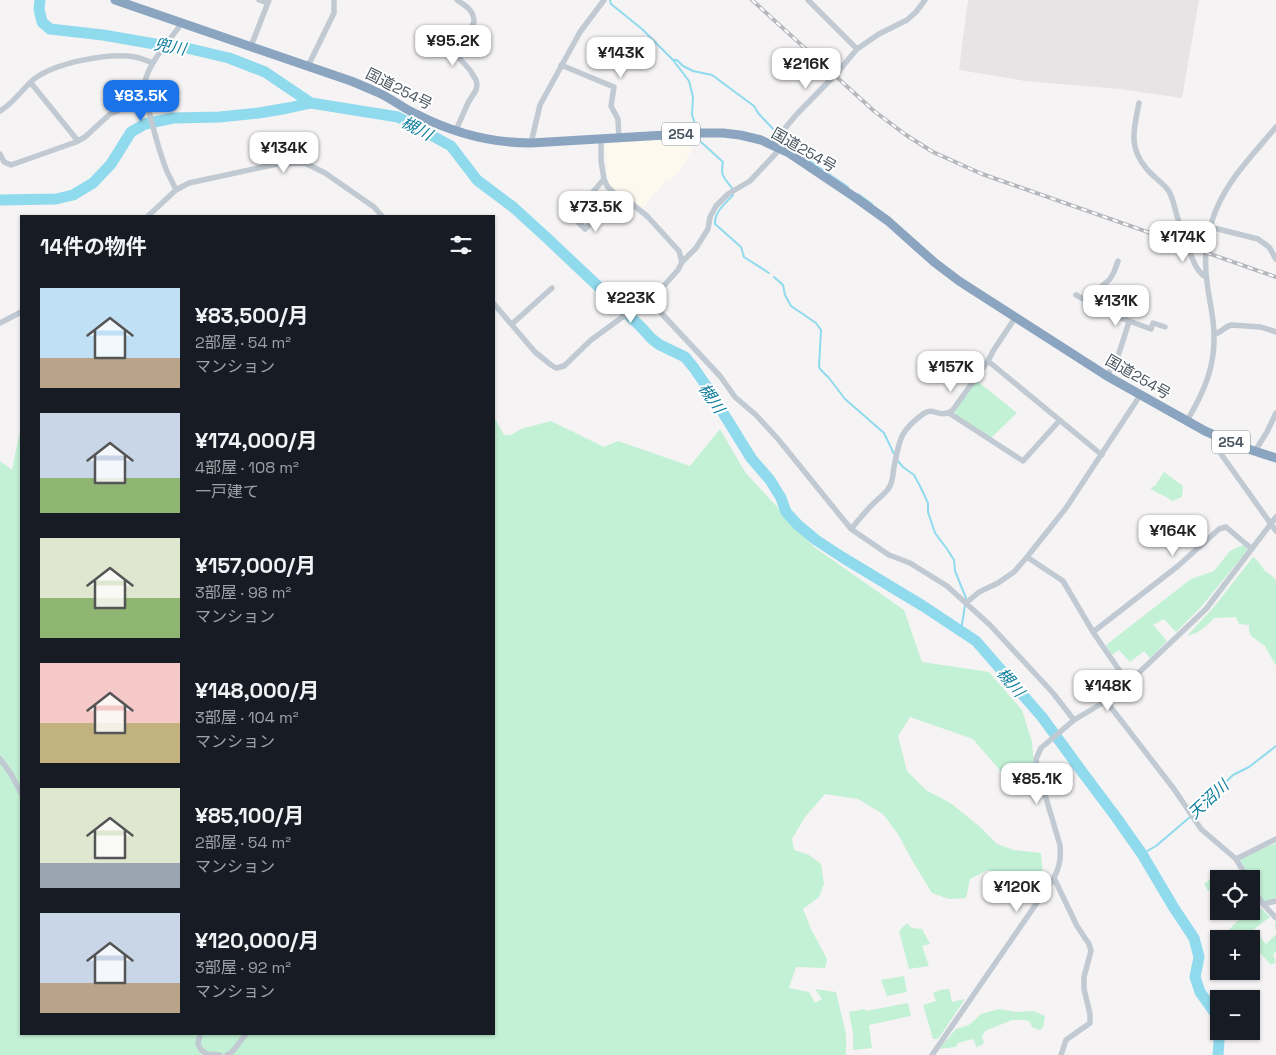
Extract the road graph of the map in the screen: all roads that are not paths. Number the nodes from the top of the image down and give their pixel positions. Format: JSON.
{"nodes":[{"id":1,"x":115,"y":0,"type":"edge"},
{"id":2,"x":259,"y":0,"type":"edge"},
{"id":3,"x":334,"y":0,"type":"edge"},
{"id":4,"x":457,"y":0,"type":"edge"},
{"id":5,"x":604,"y":0,"type":"edge"},
{"id":6,"x":808,"y":0,"type":"edge"},
{"id":7,"x":925,"y":0,"type":"edge"},
{"id":8,"x":268,"y":2,"type":"edge"},
{"id":9,"x":182,"y":23,"type":"junction"},
{"id":10,"x":251,"y":46,"type":"junction"},
{"id":11,"x":857,"y":49,"type":"junction"},
{"id":12,"x":155,"y":61,"type":"junction"},
{"id":13,"x":308,"y":66,"type":"junction"},
{"id":14,"x":561,"y":66,"type":"junction"},
{"id":15,"x":31,"y":82,"type":"junction"},
{"id":16,"x":146,"y":101,"type":"junction"},
{"id":17,"x":1139,"y":103,"type":"dead end"},
{"id":18,"x":0,"y":111,"type":"edge"},
{"id":19,"x":1276,"y":127,"type":"edge"},
{"id":20,"x":456,"y":130,"type":"junction"},
{"id":21,"x":601,"y":138,"type":"junction"},
{"id":22,"x":619,"y":138,"type":"junction"},
{"id":23,"x":78,"y":141,"type":"junction"},
{"id":24,"x":531,"y":143,"type":"junction"},
{"id":25,"x":772,"y":144,"type":"junction"},
{"id":26,"x":780,"y":149,"type":"junction"},
{"id":27,"x":0,"y":154,"type":"edge"},
{"id":28,"x":604,"y":179,"type":"junction"},
{"id":29,"x":176,"y":190,"type":"junction"},
{"id":30,"x":618,"y":196,"type":"junction"},
{"id":31,"x":149,"y":215,"type":"edge"},
{"id":32,"x":381,"y":215,"type":"edge"},
{"id":33,"x":1210,"y":227,"type":"junction"},
{"id":34,"x":1184,"y":230,"type":"junction"},
{"id":35,"x":1208,"y":239,"type":"junction"},
{"id":36,"x":1276,"y":259,"type":"edge"},
{"id":37,"x":1118,"y":261,"type":"dead end"},
{"id":38,"x":682,"y":262,"type":"junction"},
{"id":39,"x":1206,"y":278,"type":"junction"},
{"id":40,"x":552,"y":288,"type":"dead end"},
{"id":41,"x":1076,"y":295,"type":"dead end"},
{"id":42,"x":648,"y":299,"type":"junction"},
{"id":43,"x":495,"y":305,"type":"edge"},
{"id":44,"x":1095,"y":305,"type":"junction"},
{"id":45,"x":20,"y":313,"type":"edge"},
{"id":46,"x":1015,"y":318,"type":"junction"},
{"id":47,"x":1129,"y":322,"type":"junction"},
{"id":48,"x":0,"y":323,"type":"edge"},
{"id":49,"x":512,"y":324,"type":"junction"},
{"id":50,"x":1165,"y":327,"type":"dead end"},
{"id":51,"x":1276,"y":332,"type":"edge"},
{"id":52,"x":1214,"y":334,"type":"junction"},
{"id":53,"x":988,"y":361,"type":"junction"},
{"id":54,"x":1107,"y":376,"type":"junction"},
{"id":55,"x":1140,"y":394,"type":"junction"},
{"id":56,"x":949,"y":413,"type":"junction"},
{"id":57,"x":1276,"y":413,"type":"edge"},
{"id":58,"x":1060,"y":420,"type":"junction"},
{"id":59,"x":1187,"y":422,"type":"junction"},
{"id":60,"x":1221,"y":438,"type":"junction"},
{"id":61,"x":1255,"y":451,"type":"junction"},
{"id":62,"x":1102,"y":455,"type":"junction"},
{"id":63,"x":1276,"y":458,"type":"edge"},
{"id":64,"x":1276,"y":517,"type":"edge"},
{"id":65,"x":1271,"y":524,"type":"junction"},
{"id":66,"x":851,"y":529,"type":"junction"},
{"id":67,"x":1276,"y":531,"type":"edge"},
{"id":68,"x":1252,"y":549,"type":"junction"},
{"id":69,"x":1027,"y":557,"type":"junction"},
{"id":70,"x":966,"y":603,"type":"junction"},
{"id":71,"x":1093,"y":632,"type":"junction"},
{"id":72,"x":1128,"y":683,"type":"junction"},
{"id":73,"x":1106,"y":701,"type":"junction"},
{"id":74,"x":1073,"y":721,"type":"junction"},
{"id":75,"x":0,"y":759,"type":"edge"},
{"id":76,"x":20,"y":791,"type":"edge"},
{"id":77,"x":1276,"y":839,"type":"edge"},
{"id":78,"x":1236,"y":859,"type":"junction"},
{"id":79,"x":1243,"y":870,"type":"edge"},
{"id":80,"x":1054,"y":878,"type":"junction"},
{"id":81,"x":1260,"y":899,"type":"edge"},
{"id":82,"x":1276,"y":901,"type":"edge"},
{"id":83,"x":1263,"y":904,"type":"junction"},
{"id":84,"x":1276,"y":918,"type":"edge"},
{"id":85,"x":200,"y":1035,"type":"edge"},
{"id":86,"x":245,"y":1035,"type":"edge"},
{"id":87,"x":220,"y":1055,"type":"edge"},
{"id":88,"x":227,"y":1055,"type":"edge"},
{"id":89,"x":932,"y":1055,"type":"edge"},
{"id":90,"x":1061,"y":1055,"type":"edge"}],
"edges":[{"from":1,"to":9,"type":"highway","name":"国道254号","number":"254"},
{"from":2,"to":8,"type":"street"},
{"from":3,"to":13,"type":"street"},
{"from":4,"to":20,"type":"street"},
{"from":5,"to":14,"type":"street"},
{"from":6,"to":11,"type":"street"},
{"from":7,"to":11,"type":"street"},
{"from":8,"to":10,"type":"street"},
{"from":9,"to":10,"type":"highway","name":"国道254号","number":"254"},
{"from":9,"to":12,"type":"street"},
{"from":10,"to":13,"type":"highway","name":"国道254号","number":"254"},
{"from":11,"to":25,"type":"street"},
{"from":12,"to":15,"type":"street"},
{"from":12,"to":16,"type":"street"},
{"from":13,"to":20,"type":"highway","name":"国道254号","number":"254"},
{"from":14,"to":22,"type":"street"},
{"from":14,"to":24,"type":"street"},
{"from":15,"to":18,"type":"street"},
{"from":15,"to":23,"type":"street"},
{"from":16,"to":23,"type":"street"},
{"from":16,"to":29,"type":"street"},
{"from":17,"to":34,"type":"street"},
{"from":19,"to":33,"type":"street"},
{"from":20,"to":24,"type":"highway","name":"国道254号","number":"254"},
{"from":21,"to":22,"type":"highway","name":"国道254号","number":"254"},
{"from":21,"to":24,"type":"highway","name":"国道254号","number":"254"},
{"from":21,"to":28,"type":"street"},
{"from":22,"to":25,"type":"highway","name":"国道254号","number":"254"},
{"from":23,"to":27,"type":"street"},
{"from":25,"to":26,"type":"highway","name":"国道254号","number":"254"},
{"from":26,"to":38,"type":"street"},
{"from":26,"to":46,"type":"highway","name":"国道254号","number":"254"},
{"from":28,"to":30,"type":"street"},
{"from":28,"to":30,"type":"street"},
{"from":29,"to":31,"type":"street"},
{"from":29,"to":32,"type":"street"},
{"from":30,"to":38,"type":"street"},
{"from":33,"to":35,"type":"street"},
{"from":33,"to":36,"type":"street"},
{"from":34,"to":35,"type":"street"},
{"from":34,"to":39,"type":"street"},
{"from":35,"to":39,"type":"street"},
{"from":37,"to":44,"type":"street"},
{"from":38,"to":42,"type":"street"},
{"from":39,"to":52,"type":"street"},
{"from":40,"to":49,"type":"street"},
{"from":41,"to":44,"type":"street"},
{"from":42,"to":49,"type":"street"},
{"from":42,"to":66,"type":"street"},
{"from":43,"to":49,"type":"street"},
{"from":44,"to":47,"type":"street"},
{"from":45,"to":48,"type":"street"},
{"from":46,"to":53,"type":"street"},
{"from":46,"to":54,"type":"highway","name":"国道254号","number":"254"},
{"from":47,"to":50,"type":"street"},
{"from":47,"to":54,"type":"street"},
{"from":51,"to":52,"type":"street"},
{"from":52,"to":59,"type":"street"},
{"from":53,"to":56,"type":"street"},
{"from":53,"to":58,"type":"street"},
{"from":54,"to":55,"type":"highway","name":"国道254号","number":"254"},
{"from":55,"to":59,"type":"highway","name":"国道254号","number":"254"},
{"from":55,"to":62,"type":"street"},
{"from":56,"to":58,"type":"street"},
{"from":56,"to":66,"type":"street"},
{"from":57,"to":61,"type":"street"},
{"from":58,"to":62,"type":"street"},
{"from":59,"to":60,"type":"highway","name":"国道254号","number":"254"},
{"from":60,"to":61,"type":"highway","name":"国道254号","number":"254"},
{"from":60,"to":65,"type":"street"},
{"from":61,"to":63,"type":"highway","name":"国道254号","number":"254"},
{"from":62,"to":69,"type":"street"},
{"from":64,"to":65,"type":"street"},
{"from":65,"to":67,"type":"street"},
{"from":65,"to":68,"type":"street"},
{"from":66,"to":70,"type":"street"},
{"from":68,"to":71,"type":"street"},
{"from":68,"to":72,"type":"street"},
{"from":69,"to":70,"type":"street"},
{"from":69,"to":71,"type":"street"},
{"from":70,"to":74,"type":"street"},
{"from":71,"to":72,"type":"street"},
{"from":72,"to":73,"type":"street"},
{"from":73,"to":74,"type":"street"},
{"from":73,"to":78,"type":"street"},
{"from":74,"to":80,"type":"street"},
{"from":75,"to":76,"type":"street"},
{"from":77,"to":78,"type":"street"},
{"from":78,"to":79,"type":"street"},
{"from":80,"to":89,"type":"street"},
{"from":80,"to":90,"type":"street"},
{"from":81,"to":83,"type":"street"},
{"from":82,"to":83,"type":"street"},
{"from":83,"to":84,"type":"street"},
{"from":85,"to":87,"type":"street"},
{"from":86,"to":88,"type":"street"}]}
